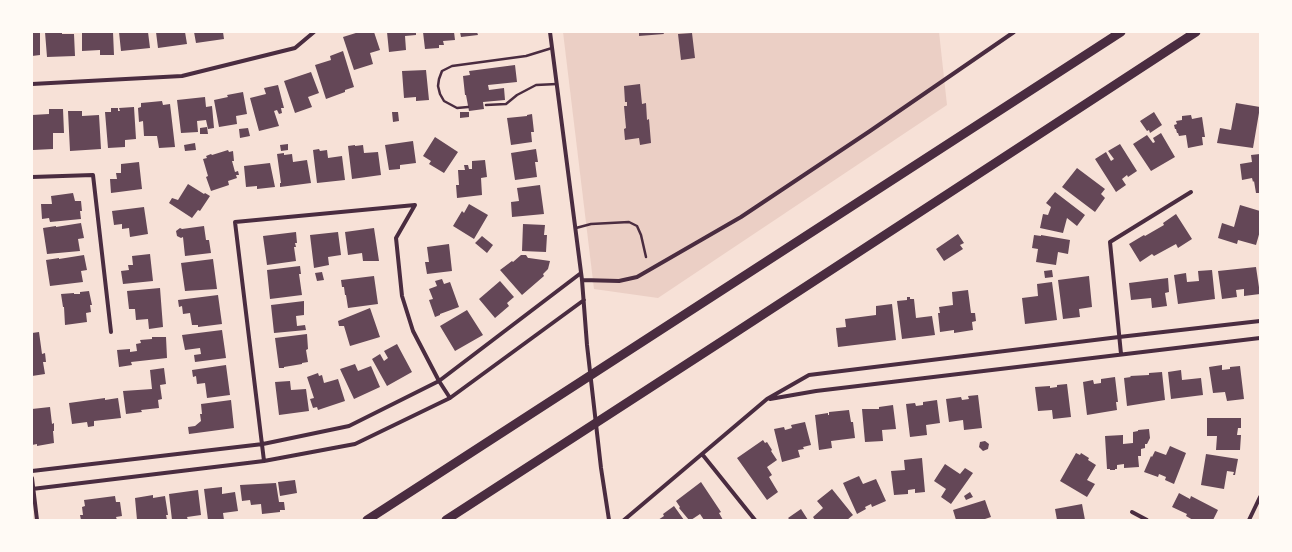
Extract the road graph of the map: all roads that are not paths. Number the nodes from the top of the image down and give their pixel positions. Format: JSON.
{"nodes":[{"id":1,"x":314,"y":32,"type":"edge"},
{"id":2,"x":550,"y":32,"type":"edge"},
{"id":3,"x":1014,"y":32,"type":"edge"},
{"id":4,"x":1121,"y":32,"type":"edge"},
{"id":5,"x":1196,"y":32,"type":"edge"},
{"id":6,"x":552,"y":48,"type":"junction"},
{"id":7,"x":32,"y":84,"type":"edge"},
{"id":8,"x":557,"y":84,"type":"junction"},
{"id":9,"x":486,"y":105,"type":"dead end"},
{"id":10,"x":468,"y":107,"type":"dead end"},
{"id":11,"x":32,"y":177,"type":"edge"},
{"id":12,"x":1191,"y":192,"type":"dead end"},
{"id":13,"x":576,"y":228,"type":"junction"},
{"id":14,"x":646,"y":258,"type":"dead end"},
{"id":15,"x":581,"y":272,"type":"junction"},
{"id":16,"x":582,"y":280,"type":"junction"},
{"id":17,"x":584,"y":300,"type":"junction"},
{"id":18,"x":1260,"y":320,"type":"edge"},
{"id":19,"x":111,"y":332,"type":"dead end"},
{"id":20,"x":1120,"y":336,"type":"junction"},
{"id":21,"x":1260,"y":338,"type":"edge"},
{"id":22,"x":1121,"y":354,"type":"junction"},
{"id":23,"x":440,"y":381,"type":"junction"},
{"id":24,"x":450,"y":398,"type":"junction"},
{"id":25,"x":767,"y":399,"type":"junction"},
{"id":26,"x":262,"y":444,"type":"junction"},
{"id":27,"x":702,"y":454,"type":"junction"},
{"id":28,"x":264,"y":461,"type":"junction"},
{"id":29,"x":32,"y":471,"type":"edge"},
{"id":30,"x":32,"y":478,"type":"edge"},
{"id":31,"x":33,"y":489,"type":"edge"},
{"id":32,"x":1260,"y":497,"type":"edge"},
{"id":33,"x":1132,"y":512,"type":"dead end"},
{"id":34,"x":37,"y":520,"type":"edge"},
{"id":35,"x":367,"y":520,"type":"edge"},
{"id":36,"x":446,"y":520,"type":"edge"},
{"id":37,"x":609,"y":520,"type":"edge"},
{"id":38,"x":624,"y":520,"type":"edge"},
{"id":39,"x":755,"y":520,"type":"edge"},
{"id":40,"x":1147,"y":520,"type":"edge"},
{"id":41,"x":1249,"y":520,"type":"edge"}],
"edges":[{"from":1,"to":7,"type":"street"},
{"from":2,"to":6,"type":"street"},
{"from":3,"to":16,"type":"street"},
{"from":4,"to":35,"type":"highway"},
{"from":5,"to":36,"type":"highway"},
{"from":6,"to":8,"type":"street"},
{"from":6,"to":10,"type":"lane"},
{"from":8,"to":9,"type":"lane"},
{"from":8,"to":13,"type":"street"},
{"from":11,"to":19,"type":"street"},
{"from":12,"to":20,"type":"street"},
{"from":13,"to":14,"type":"lane"},
{"from":13,"to":15,"type":"street"},
{"from":15,"to":16,"type":"street"},
{"from":15,"to":23,"type":"street"},
{"from":16,"to":17,"type":"street"},
{"from":17,"to":24,"type":"street"},
{"from":17,"to":37,"type":"street"},
{"from":18,"to":20,"type":"street"},
{"from":20,"to":22,"type":"street"},
{"from":20,"to":25,"type":"street"},
{"from":21,"to":22,"type":"street"},
{"from":22,"to":25,"type":"street"},
{"from":23,"to":24,"type":"street"},
{"from":23,"to":26,"type":"street"},
{"from":23,"to":26,"type":"street"},
{"from":24,"to":28,"type":"street"},
{"from":25,"to":27,"type":"street"},
{"from":26,"to":28,"type":"street"},
{"from":26,"to":29,"type":"street"},
{"from":27,"to":38,"type":"street"},
{"from":27,"to":39,"type":"street"},
{"from":28,"to":31,"type":"street"},
{"from":30,"to":31,"type":"street"},
{"from":31,"to":34,"type":"street"},
{"from":32,"to":41,"type":"street"},
{"from":33,"to":40,"type":"street"}]}
